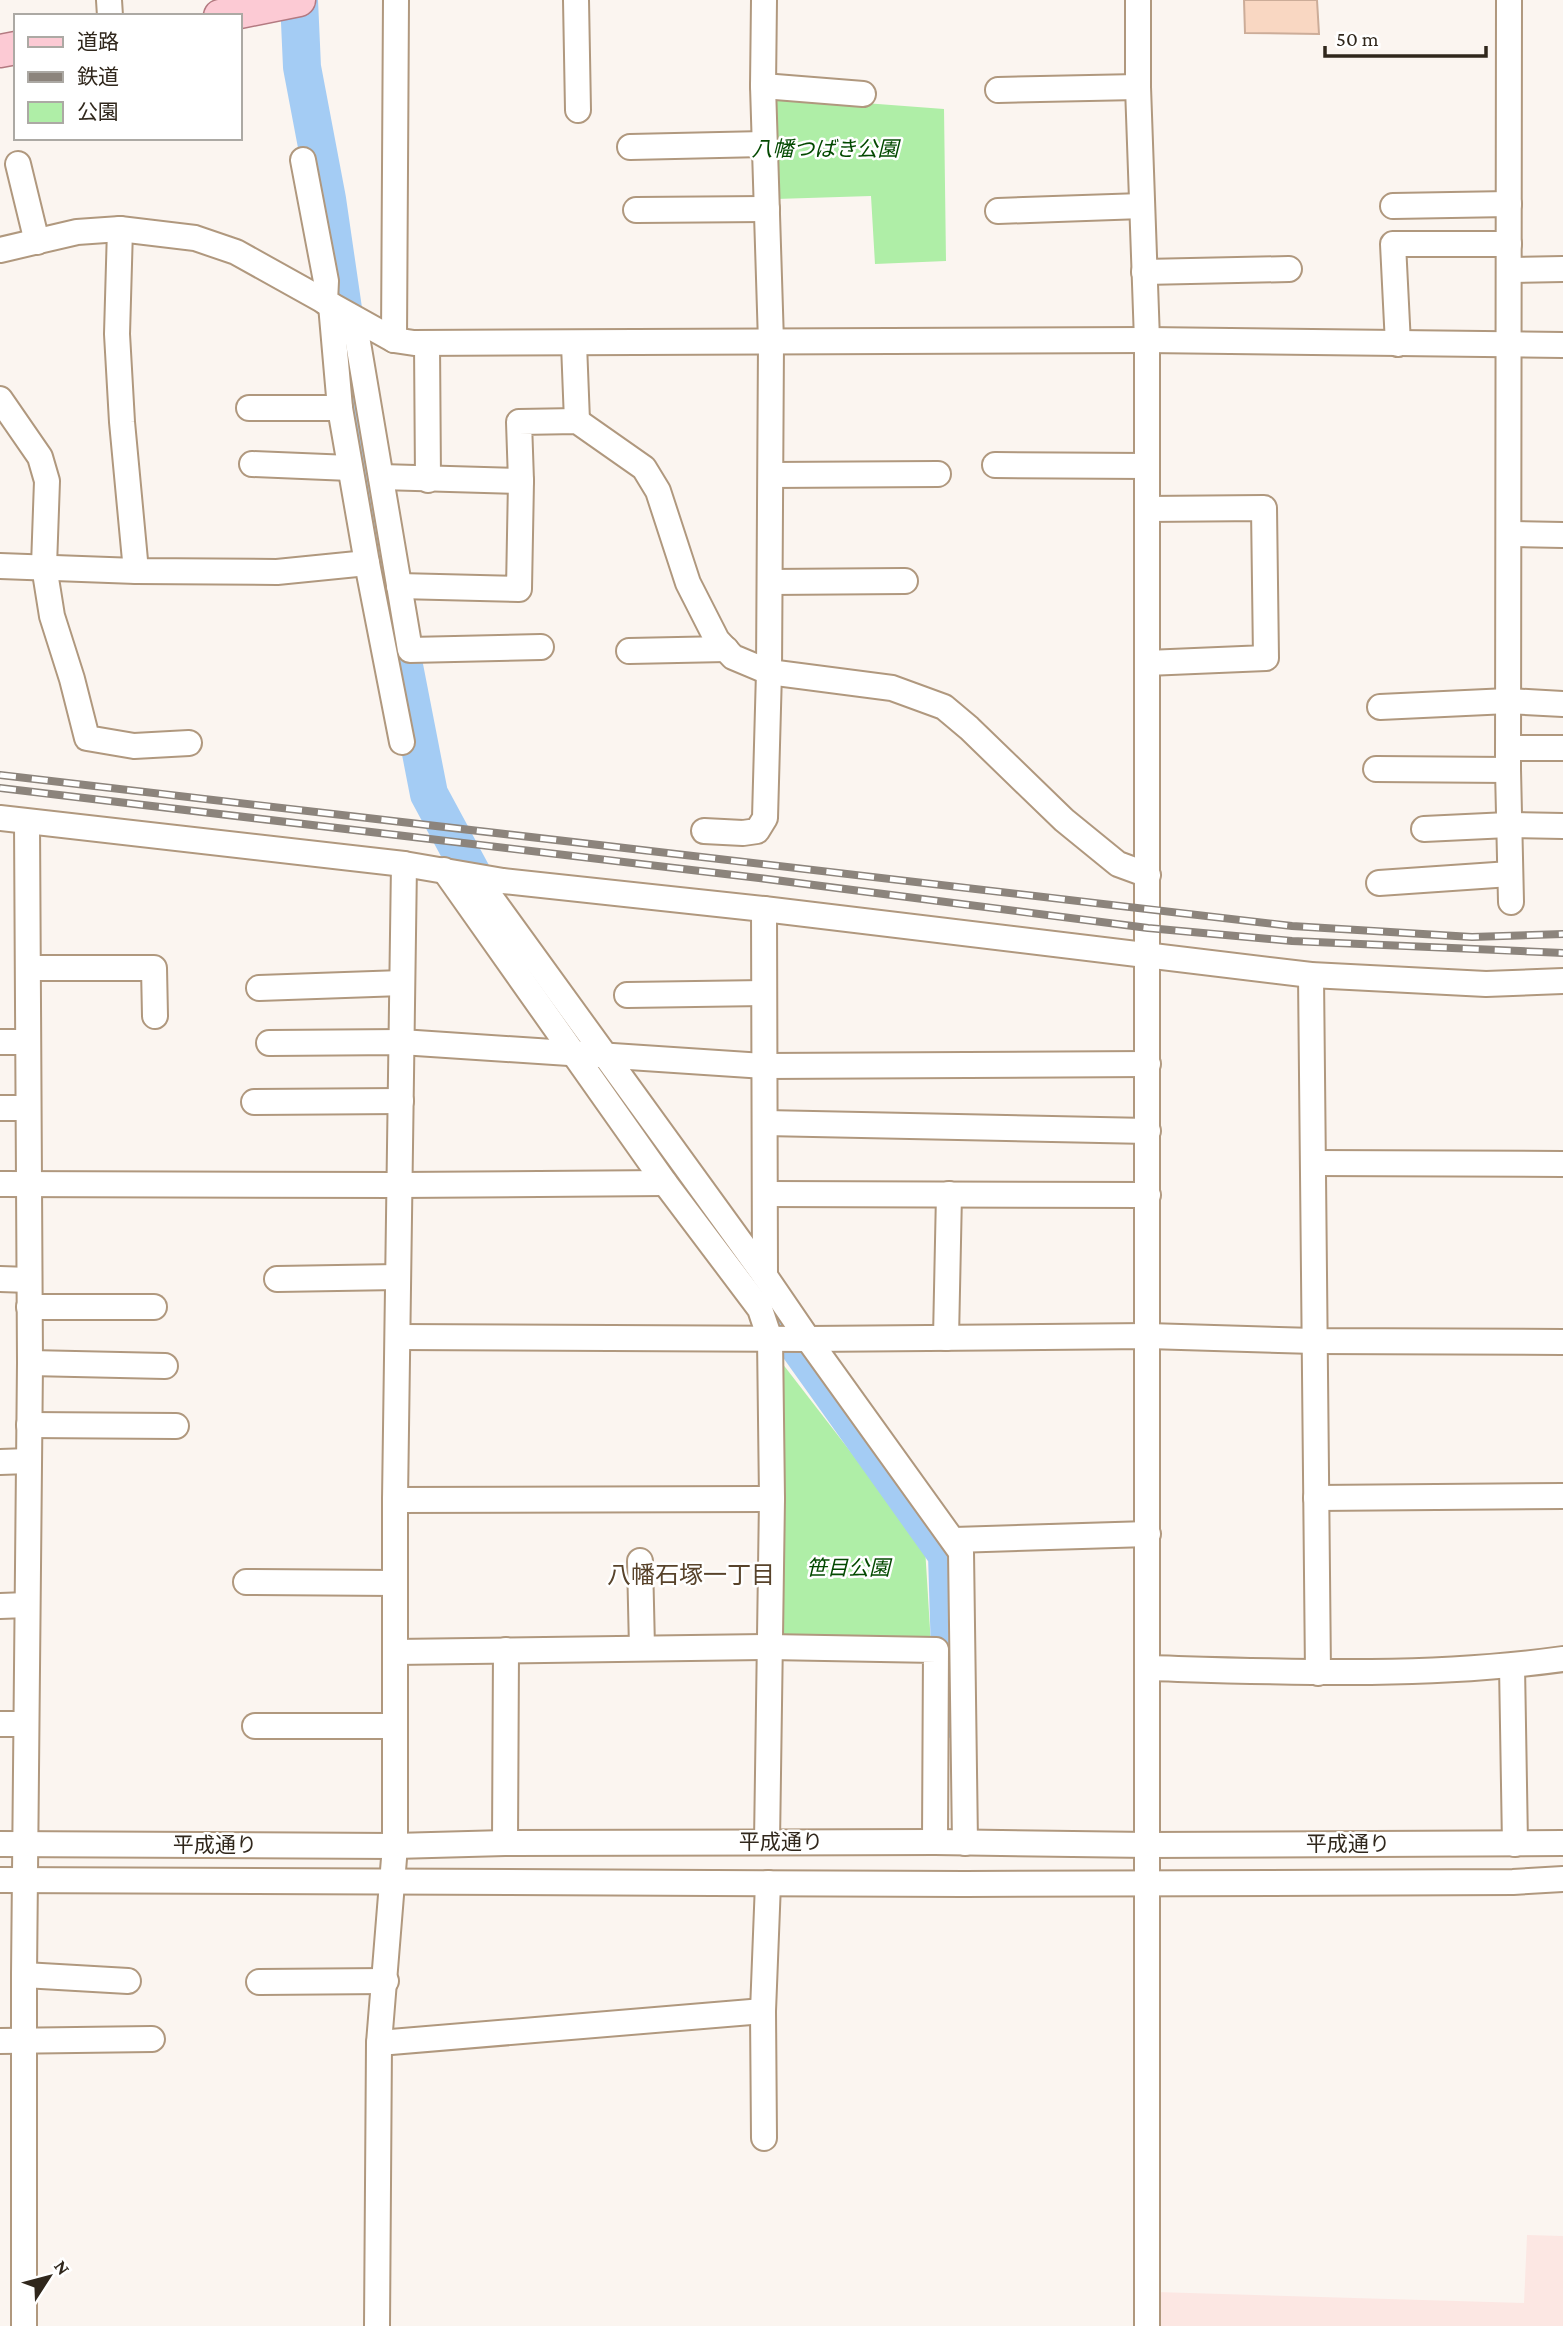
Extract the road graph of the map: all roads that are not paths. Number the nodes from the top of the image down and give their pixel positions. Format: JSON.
{"nodes":[{"id":1,"x":396,"y":0,"type":"edge"},
{"id":2,"x":576,"y":0,"type":"edge"},
{"id":3,"x":764,"y":0,"type":"edge"},
{"id":4,"x":1138,"y":0,"type":"edge"},
{"id":5,"x":1509,"y":0,"type":"edge"},
{"id":6,"x":282,"y":3,"type":"edge"},
{"id":7,"x":230,"y":14,"type":"edge"},
{"id":8,"x":763,"y":86,"type":"junction"},
{"id":9,"x":1138,"y":87,"type":"junction"},
{"id":10,"x":998,"y":90,"type":"dead end"},
{"id":11,"x":863,"y":94,"type":"dead end"},
{"id":12,"x":578,"y":110,"type":"dead end"},
{"id":13,"x":765,"y":144,"type":"junction"},
{"id":14,"x":630,"y":146,"type":"dead end"},
{"id":15,"x":303,"y":160,"type":"dead end"},
{"id":16,"x":18,"y":164,"type":"dead end"},
{"id":17,"x":1509,"y":204,"type":"junction"},
{"id":18,"x":1142,"y":206,"type":"junction"},
{"id":19,"x":1393,"y":206,"type":"dead end"},
{"id":20,"x":767,"y":209,"type":"junction"},
{"id":21,"x":636,"y":210,"type":"dead end"},
{"id":22,"x":998,"y":211,"type":"dead end"},
{"id":23,"x":120,"y":229,"type":"junction"},
{"id":24,"x":37,"y":242,"type":"junction"},
{"id":25,"x":1508,"y":244,"type":"junction"},
{"id":26,"x":0,"y":250,"type":"edge"},
{"id":27,"x":1563,"y":269,"type":"edge"},
{"id":28,"x":1289,"y":270,"type":"dead end"},
{"id":29,"x":1509,"y":270,"type":"junction"},
{"id":30,"x":1144,"y":272,"type":"junction"},
{"id":31,"x":340,"y":311,"type":"junction"},
{"id":32,"x":394,"y":340,"type":"junction"},
{"id":33,"x":1147,"y":340,"type":"junction"},
{"id":34,"x":771,"y":342,"type":"junction"},
{"id":35,"x":428,"y":343,"type":"junction"},
{"id":36,"x":575,"y":344,"type":"junction"},
{"id":37,"x":1398,"y":344,"type":"junction"},
{"id":38,"x":1509,"y":345,"type":"junction"},
{"id":39,"x":1563,"y":345,"type":"edge"},
{"id":40,"x":0,"y":399,"type":"edge"},
{"id":41,"x":249,"y":408,"type":"dead end"},
{"id":42,"x":340,"y":408,"type":"junction"},
{"id":43,"x":577,"y":421,"type":"junction"},
{"id":44,"x":252,"y":464,"type":"dead end"},
{"id":45,"x":995,"y":465,"type":"dead end"},
{"id":46,"x":1147,"y":466,"type":"junction"},
{"id":47,"x":350,"y":468,"type":"junction"},
{"id":48,"x":938,"y":474,"type":"dead end"},
{"id":49,"x":771,"y":475,"type":"junction"},
{"id":50,"x":381,"y":477,"type":"junction"},
{"id":51,"x":428,"y":480,"type":"junction"},
{"id":52,"x":521,"y":481,"type":"junction"},
{"id":53,"x":1147,"y":509,"type":"junction"},
{"id":54,"x":1509,"y":534,"type":"junction"},
{"id":55,"x":1563,"y":535,"type":"edge"},
{"id":56,"x":366,"y":563,"type":"junction"},
{"id":57,"x":0,"y":566,"type":"edge"},
{"id":58,"x":44,"y":566,"type":"junction"},
{"id":59,"x":136,"y":570,"type":"junction"},
{"id":60,"x":905,"y":580,"type":"dead end"},
{"id":61,"x":770,"y":582,"type":"junction"},
{"id":62,"x":399,"y":586,"type":"junction"},
{"id":63,"x":541,"y":647,"type":"dead end"},
{"id":64,"x":726,"y":649,"type":"junction"},
{"id":65,"x":629,"y":651,"type":"dead end"},
{"id":66,"x":1147,"y":663,"type":"junction"},
{"id":67,"x":769,"y":672,"type":"junction"},
{"id":68,"x":1508,"y":701,"type":"junction"},
{"id":69,"x":1563,"y":704,"type":"edge"},
{"id":70,"x":1380,"y":707,"type":"dead end"},
{"id":71,"x":402,"y":742,"type":"dead end"},
{"id":72,"x":189,"y":743,"type":"dead end"},
{"id":73,"x":1563,"y":748,"type":"edge"},
{"id":74,"x":1508,"y":759,"type":"junction"},
{"id":75,"x":1376,"y":769,"type":"dead end"},
{"id":76,"x":0,"y":818,"type":"edge"},
{"id":77,"x":27,"y":822,"type":"junction"},
{"id":78,"x":1508,"y":825,"type":"junction"},
{"id":79,"x":1563,"y":826,"type":"edge"},
{"id":80,"x":1424,"y":829,"type":"dead end"},
{"id":81,"x":704,"y":831,"type":"dead end"},
{"id":82,"x":404,"y":864,"type":"junction"},
{"id":83,"x":443,"y":870,"type":"junction"},
{"id":84,"x":1510,"y":874,"type":"junction"},
{"id":85,"x":1148,"y":875,"type":"junction"},
{"id":86,"x":475,"y":877,"type":"junction"},
{"id":87,"x":1379,"y":884,"type":"dead end"},
{"id":88,"x":1511,"y":902,"type":"dead end"},
{"id":89,"x":764,"y":909,"type":"junction"},
{"id":90,"x":1148,"y":954,"type":"junction"},
{"id":91,"x":28,"y":968,"type":"junction"},
{"id":92,"x":1311,"y":975,"type":"junction"},
{"id":93,"x":1563,"y":981,"type":"edge"},
{"id":94,"x":402,"y":983,"type":"junction"},
{"id":95,"x":260,"y":988,"type":"dead end"},
{"id":96,"x":764,"y":993,"type":"junction"},
{"id":97,"x":627,"y":995,"type":"dead end"},
{"id":98,"x":155,"y":1016,"type":"dead end"},
{"id":99,"x":0,"y":1042,"type":"edge"},
{"id":100,"x":28,"y":1042,"type":"junction"},
{"id":101,"x":401,"y":1042,"type":"junction"},
{"id":102,"x":268,"y":1043,"type":"dead end"},
{"id":103,"x":572,"y":1053,"type":"junction"},
{"id":104,"x":607,"y":1057,"type":"junction"},
{"id":105,"x":1148,"y":1064,"type":"junction"},
{"id":106,"x":765,"y":1066,"type":"junction"},
{"id":107,"x":401,"y":1101,"type":"junction"},
{"id":108,"x":254,"y":1102,"type":"dead end"},
{"id":109,"x":0,"y":1108,"type":"edge"},
{"id":110,"x":28,"y":1108,"type":"junction"},
{"id":111,"x":765,"y":1123,"type":"junction"},
{"id":112,"x":1148,"y":1131,"type":"junction"},
{"id":113,"x":1313,"y":1163,"type":"junction"},
{"id":114,"x":1563,"y":1164,"type":"edge"},
{"id":115,"x":664,"y":1183,"type":"junction"},
{"id":116,"x":0,"y":1184,"type":"edge"},
{"id":117,"x":28,"y":1184,"type":"junction"},
{"id":118,"x":399,"y":1185,"type":"junction"},
{"id":119,"x":765,"y":1194,"type":"junction"},
{"id":120,"x":949,"y":1194,"type":"junction"},
{"id":121,"x":1148,"y":1195,"type":"junction"},
{"id":122,"x":765,"y":1276,"type":"junction"},
{"id":123,"x":398,"y":1277,"type":"junction"},
{"id":124,"x":0,"y":1279,"type":"edge"},
{"id":125,"x":277,"y":1279,"type":"dead end"},
{"id":126,"x":29,"y":1280,"type":"junction"},
{"id":127,"x":29,"y":1307,"type":"junction"},
{"id":128,"x":154,"y":1307,"type":"dead end"},
{"id":129,"x":1148,"y":1336,"type":"junction"},
{"id":130,"x":398,"y":1337,"type":"junction"},
{"id":131,"x":946,"y":1338,"type":"junction"},
{"id":132,"x":770,"y":1339,"type":"junction"},
{"id":133,"x":808,"y":1339,"type":"junction"},
{"id":134,"x":1314,"y":1341,"type":"junction"},
{"id":135,"x":1563,"y":1342,"type":"edge"},
{"id":136,"x":30,"y":1363,"type":"junction"},
{"id":137,"x":165,"y":1366,"type":"dead end"},
{"id":138,"x":29,"y":1424,"type":"junction"},
{"id":139,"x":176,"y":1426,"type":"dead end"},
{"id":140,"x":29,"y":1461,"type":"junction"},
{"id":141,"x":0,"y":1462,"type":"edge"},
{"id":142,"x":1563,"y":1496,"type":"edge"},
{"id":143,"x":1316,"y":1498,"type":"junction"},
{"id":144,"x":772,"y":1499,"type":"junction"},
{"id":145,"x":395,"y":1500,"type":"junction"},
{"id":146,"x":1148,"y":1534,"type":"junction"},
{"id":147,"x":954,"y":1540,"type":"junction"},
{"id":148,"x":640,"y":1561,"type":"dead end"},
{"id":149,"x":246,"y":1581,"type":"dead end"},
{"id":150,"x":395,"y":1583,"type":"junction"},
{"id":151,"x":0,"y":1605,"type":"edge"},
{"id":152,"x":27,"y":1605,"type":"junction"},
{"id":153,"x":769,"y":1647,"type":"junction"},
{"id":154,"x":642,"y":1648,"type":"junction"},
{"id":155,"x":506,"y":1650,"type":"junction"},
{"id":156,"x":396,"y":1652,"type":"junction"},
{"id":157,"x":1563,"y":1659,"type":"edge"},
{"id":158,"x":1512,"y":1666,"type":"junction"},
{"id":159,"x":1148,"y":1668,"type":"junction"},
{"id":160,"x":1318,"y":1673,"type":"junction"},
{"id":161,"x":0,"y":1724,"type":"edge"},
{"id":162,"x":26,"y":1724,"type":"junction"},
{"id":163,"x":254,"y":1726,"type":"dead end"},
{"id":164,"x":394,"y":1726,"type":"junction"},
{"id":165,"x":767,"y":1842,"type":"junction"},
{"id":166,"x":934,"y":1842,"type":"junction"},
{"id":167,"x":505,"y":1843,"type":"junction"},
{"id":168,"x":965,"y":1843,"type":"junction"},
{"id":169,"x":1563,"y":1843,"type":"edge"},
{"id":170,"x":0,"y":1844,"type":"edge"},
{"id":171,"x":25,"y":1844,"type":"junction"},
{"id":172,"x":1515,"y":1844,"type":"junction"},
{"id":173,"x":1148,"y":1845,"type":"junction"},
{"id":174,"x":396,"y":1846,"type":"junction"},
{"id":175,"x":1563,"y":1879,"type":"edge"},
{"id":176,"x":0,"y":1880,"type":"edge"},
{"id":177,"x":25,"y":1880,"type":"junction"},
{"id":178,"x":394,"y":1881,"type":"junction"},
{"id":179,"x":768,"y":1883,"type":"junction"},
{"id":180,"x":1148,"y":1884,"type":"junction"},
{"id":181,"x":24,"y":1976,"type":"junction"},
{"id":182,"x":128,"y":1981,"type":"dead end"},
{"id":183,"x":386,"y":1981,"type":"junction"},
{"id":184,"x":259,"y":1982,"type":"dead end"},
{"id":185,"x":763,"y":2011,"type":"junction"},
{"id":186,"x":152,"y":2039,"type":"dead end"},
{"id":187,"x":12,"y":2041,"type":"edge"},
{"id":188,"x":379,"y":2043,"type":"junction"},
{"id":189,"x":764,"y":2138,"type":"dead end"},
{"id":190,"x":24,"y":2326,"type":"edge"},
{"id":191,"x":377,"y":2326,"type":"edge"},
{"id":192,"x":1147,"y":2326,"type":"edge"}],
"edges":[{"from":1,"to":32,"type":"street"},
{"from":2,"to":12,"type":"street"},
{"from":3,"to":8,"type":"street"},
{"from":4,"to":9,"type":"street"},
{"from":5,"to":17,"type":"street"},
{"from":6,"to":7,"type":"main road"},
{"from":8,"to":11,"type":"street"},
{"from":8,"to":13,"type":"street"},
{"from":9,"to":10,"type":"street"},
{"from":9,"to":18,"type":"street"},
{"from":13,"to":14,"type":"street"},
{"from":13,"to":20,"type":"street"},
{"from":15,"to":31,"type":"street"},
{"from":16,"to":24,"type":"street"},
{"from":17,"to":19,"type":"street"},
{"from":17,"to":25,"type":"street"},
{"from":18,"to":22,"type":"street"},
{"from":18,"to":30,"type":"street"},
{"from":20,"to":21,"type":"street"},
{"from":20,"to":34,"type":"street"},
{"from":23,"to":24,"type":"street"},
{"from":23,"to":31,"type":"street"},
{"from":23,"to":59,"type":"street"},
{"from":24,"to":26,"type":"street"},
{"from":25,"to":29,"type":"street"},
{"from":25,"to":37,"type":"street"},
{"from":27,"to":29,"type":"street"},
{"from":28,"to":30,"type":"street"},
{"from":29,"to":38,"type":"street"},
{"from":30,"to":33,"type":"street"},
{"from":31,"to":32,"type":"street"},
{"from":31,"to":42,"type":"street"},
{"from":31,"to":50,"type":"street"},
{"from":32,"to":35,"type":"street"},
{"from":33,"to":34,"type":"street"},
{"from":33,"to":37,"type":"street"},
{"from":33,"to":46,"type":"street"},
{"from":34,"to":36,"type":"street"},
{"from":34,"to":49,"type":"street"},
{"from":35,"to":36,"type":"street"},
{"from":35,"to":51,"type":"street"},
{"from":36,"to":43,"type":"street"},
{"from":37,"to":38,"type":"street"},
{"from":38,"to":39,"type":"street"},
{"from":38,"to":54,"type":"street"},
{"from":40,"to":58,"type":"street"},
{"from":41,"to":42,"type":"street"},
{"from":42,"to":47,"type":"street"},
{"from":43,"to":52,"type":"street"},
{"from":43,"to":64,"type":"street"},
{"from":44,"to":47,"type":"street"},
{"from":45,"to":46,"type":"street"},
{"from":46,"to":53,"type":"street"},
{"from":47,"to":56,"type":"street"},
{"from":48,"to":49,"type":"street"},
{"from":49,"to":61,"type":"street"},
{"from":50,"to":51,"type":"street"},
{"from":50,"to":62,"type":"street"},
{"from":51,"to":52,"type":"street"},
{"from":52,"to":62,"type":"street"},
{"from":53,"to":66,"type":"street"},
{"from":53,"to":66,"type":"street"},
{"from":54,"to":55,"type":"street"},
{"from":54,"to":68,"type":"street"},
{"from":56,"to":59,"type":"street"},
{"from":56,"to":71,"type":"street"},
{"from":57,"to":58,"type":"street"},
{"from":58,"to":59,"type":"street"},
{"from":58,"to":72,"type":"street"},
{"from":60,"to":61,"type":"street"},
{"from":61,"to":67,"type":"street"},
{"from":62,"to":63,"type":"street"},
{"from":64,"to":65,"type":"street"},
{"from":64,"to":67,"type":"street"},
{"from":66,"to":85,"type":"street"},
{"from":67,"to":81,"type":"street"},
{"from":67,"to":85,"type":"street"},
{"from":68,"to":69,"type":"street"},
{"from":68,"to":70,"type":"street"},
{"from":68,"to":74,"type":"street"},
{"from":73,"to":74,"type":"street"},
{"from":74,"to":75,"type":"street"},
{"from":74,"to":78,"type":"street"},
{"from":76,"to":77,"type":"street"},
{"from":77,"to":82,"type":"street"},
{"from":77,"to":91,"type":"street"},
{"from":78,"to":79,"type":"street"},
{"from":78,"to":80,"type":"street"},
{"from":78,"to":84,"type":"street"},
{"from":82,"to":83,"type":"street"},
{"from":82,"to":94,"type":"street"},
{"from":83,"to":86,"type":"street"},
{"from":83,"to":103,"type":"street"},
{"from":84,"to":87,"type":"street"},
{"from":84,"to":88,"type":"street"},
{"from":85,"to":90,"type":"street"},
{"from":86,"to":89,"type":"street"},
{"from":86,"to":104,"type":"street"},
{"from":89,"to":90,"type":"street"},
{"from":89,"to":96,"type":"street"},
{"from":90,"to":92,"type":"street"},
{"from":90,"to":105,"type":"street"},
{"from":91,"to":98,"type":"street"},
{"from":91,"to":100,"type":"street"},
{"from":92,"to":93,"type":"street"},
{"from":92,"to":113,"type":"street"},
{"from":94,"to":95,"type":"street"},
{"from":94,"to":101,"type":"street"},
{"from":96,"to":97,"type":"street"},
{"from":96,"to":106,"type":"street"},
{"from":99,"to":100,"type":"street"},
{"from":100,"to":110,"type":"street"},
{"from":101,"to":102,"type":"street"},
{"from":101,"to":103,"type":"street"},
{"from":101,"to":107,"type":"street"},
{"from":103,"to":104,"type":"street"},
{"from":103,"to":115,"type":"street"},
{"from":104,"to":106,"type":"street"},
{"from":104,"to":122,"type":"street"},
{"from":105,"to":106,"type":"street"},
{"from":105,"to":112,"type":"street"},
{"from":106,"to":111,"type":"street"},
{"from":107,"to":108,"type":"street"},
{"from":107,"to":118,"type":"street"},
{"from":109,"to":110,"type":"street"},
{"from":110,"to":117,"type":"street"},
{"from":111,"to":112,"type":"street"},
{"from":111,"to":119,"type":"street"},
{"from":112,"to":121,"type":"street"},
{"from":113,"to":114,"type":"street"},
{"from":113,"to":134,"type":"street"},
{"from":115,"to":118,"type":"street"},
{"from":115,"to":132,"type":"street"},
{"from":116,"to":117,"type":"street"},
{"from":117,"to":118,"type":"street"},
{"from":117,"to":126,"type":"street"},
{"from":118,"to":123,"type":"street"},
{"from":119,"to":120,"type":"street"},
{"from":119,"to":122,"type":"street"},
{"from":120,"to":121,"type":"street"},
{"from":120,"to":131,"type":"street"},
{"from":121,"to":129,"type":"street"},
{"from":122,"to":133,"type":"street"},
{"from":123,"to":125,"type":"street"},
{"from":123,"to":130,"type":"street"},
{"from":124,"to":126,"type":"street"},
{"from":126,"to":127,"type":"street"},
{"from":127,"to":128,"type":"street"},
{"from":127,"to":136,"type":"street"},
{"from":129,"to":131,"type":"street"},
{"from":129,"to":134,"type":"street"},
{"from":129,"to":146,"type":"street"},
{"from":130,"to":132,"type":"street"},
{"from":130,"to":145,"type":"street"},
{"from":131,"to":133,"type":"street"},
{"from":132,"to":133,"type":"street"},
{"from":132,"to":144,"type":"street"},
{"from":133,"to":147,"type":"street"},
{"from":134,"to":135,"type":"street"},
{"from":134,"to":143,"type":"street"},
{"from":136,"to":137,"type":"street"},
{"from":136,"to":138,"type":"street"},
{"from":138,"to":139,"type":"street"},
{"from":138,"to":140,"type":"street"},
{"from":140,"to":141,"type":"street"},
{"from":140,"to":152,"type":"street"},
{"from":142,"to":143,"type":"street"},
{"from":143,"to":160,"type":"street"},
{"from":144,"to":145,"type":"street"},
{"from":144,"to":153,"type":"street"},
{"from":145,"to":150,"type":"street"},
{"from":146,"to":147,"type":"street"},
{"from":146,"to":159,"type":"street"},
{"from":147,"to":168,"type":"street"},
{"from":148,"to":154,"type":"street"},
{"from":149,"to":150,"type":"street"},
{"from":150,"to":156,"type":"street"},
{"from":151,"to":152,"type":"street"},
{"from":152,"to":162,"type":"street"},
{"from":153,"to":154,"type":"street"},
{"from":153,"to":165,"type":"street"},
{"from":153,"to":166,"type":"street"},
{"from":154,"to":155,"type":"street"},
{"from":155,"to":156,"type":"street"},
{"from":155,"to":167,"type":"street"},
{"from":156,"to":164,"type":"street"},
{"from":157,"to":158,"type":"street"},
{"from":158,"to":160,"type":"street"},
{"from":158,"to":172,"type":"street"},
{"from":159,"to":160,"type":"street"},
{"from":159,"to":173,"type":"street"},
{"from":161,"to":162,"type":"street"},
{"from":162,"to":171,"type":"street"},
{"from":163,"to":164,"type":"street"},
{"from":164,"to":174,"type":"street"},
{"from":165,"to":166,"type":"street","name":"平成通り"},
{"from":165,"to":167,"type":"street","name":"平成通り"},
{"from":166,"to":168,"type":"street","name":"平成通り"},
{"from":167,"to":174,"type":"street","name":"平成通り"},
{"from":168,"to":173,"type":"street","name":"平成通り"},
{"from":169,"to":172,"type":"street","name":"平成通り"},
{"from":170,"to":171,"type":"street","name":"平成通り"},
{"from":171,"to":174,"type":"street","name":"平成通り"},
{"from":171,"to":177,"type":"street"},
{"from":172,"to":173,"type":"street","name":"平成通り"},
{"from":173,"to":180,"type":"street"},
{"from":174,"to":178,"type":"street"},
{"from":175,"to":180,"type":"street","name":"平成通り"},
{"from":176,"to":177,"type":"street","name":"平成通り"},
{"from":177,"to":178,"type":"street","name":"平成通り"},
{"from":177,"to":181,"type":"street"},
{"from":178,"to":179,"type":"street","name":"平成通り"},
{"from":178,"to":183,"type":"street"},
{"from":179,"to":180,"type":"street","name":"平成通り"},
{"from":179,"to":185,"type":"street"},
{"from":180,"to":192,"type":"street"},
{"from":181,"to":182,"type":"street"},
{"from":181,"to":187,"type":"street"},
{"from":183,"to":184,"type":"street"},
{"from":183,"to":188,"type":"street"},
{"from":185,"to":188,"type":"street"},
{"from":185,"to":189,"type":"street"},
{"from":186,"to":187,"type":"street"},
{"from":187,"to":190,"type":"street"},
{"from":188,"to":191,"type":"street"}]}
